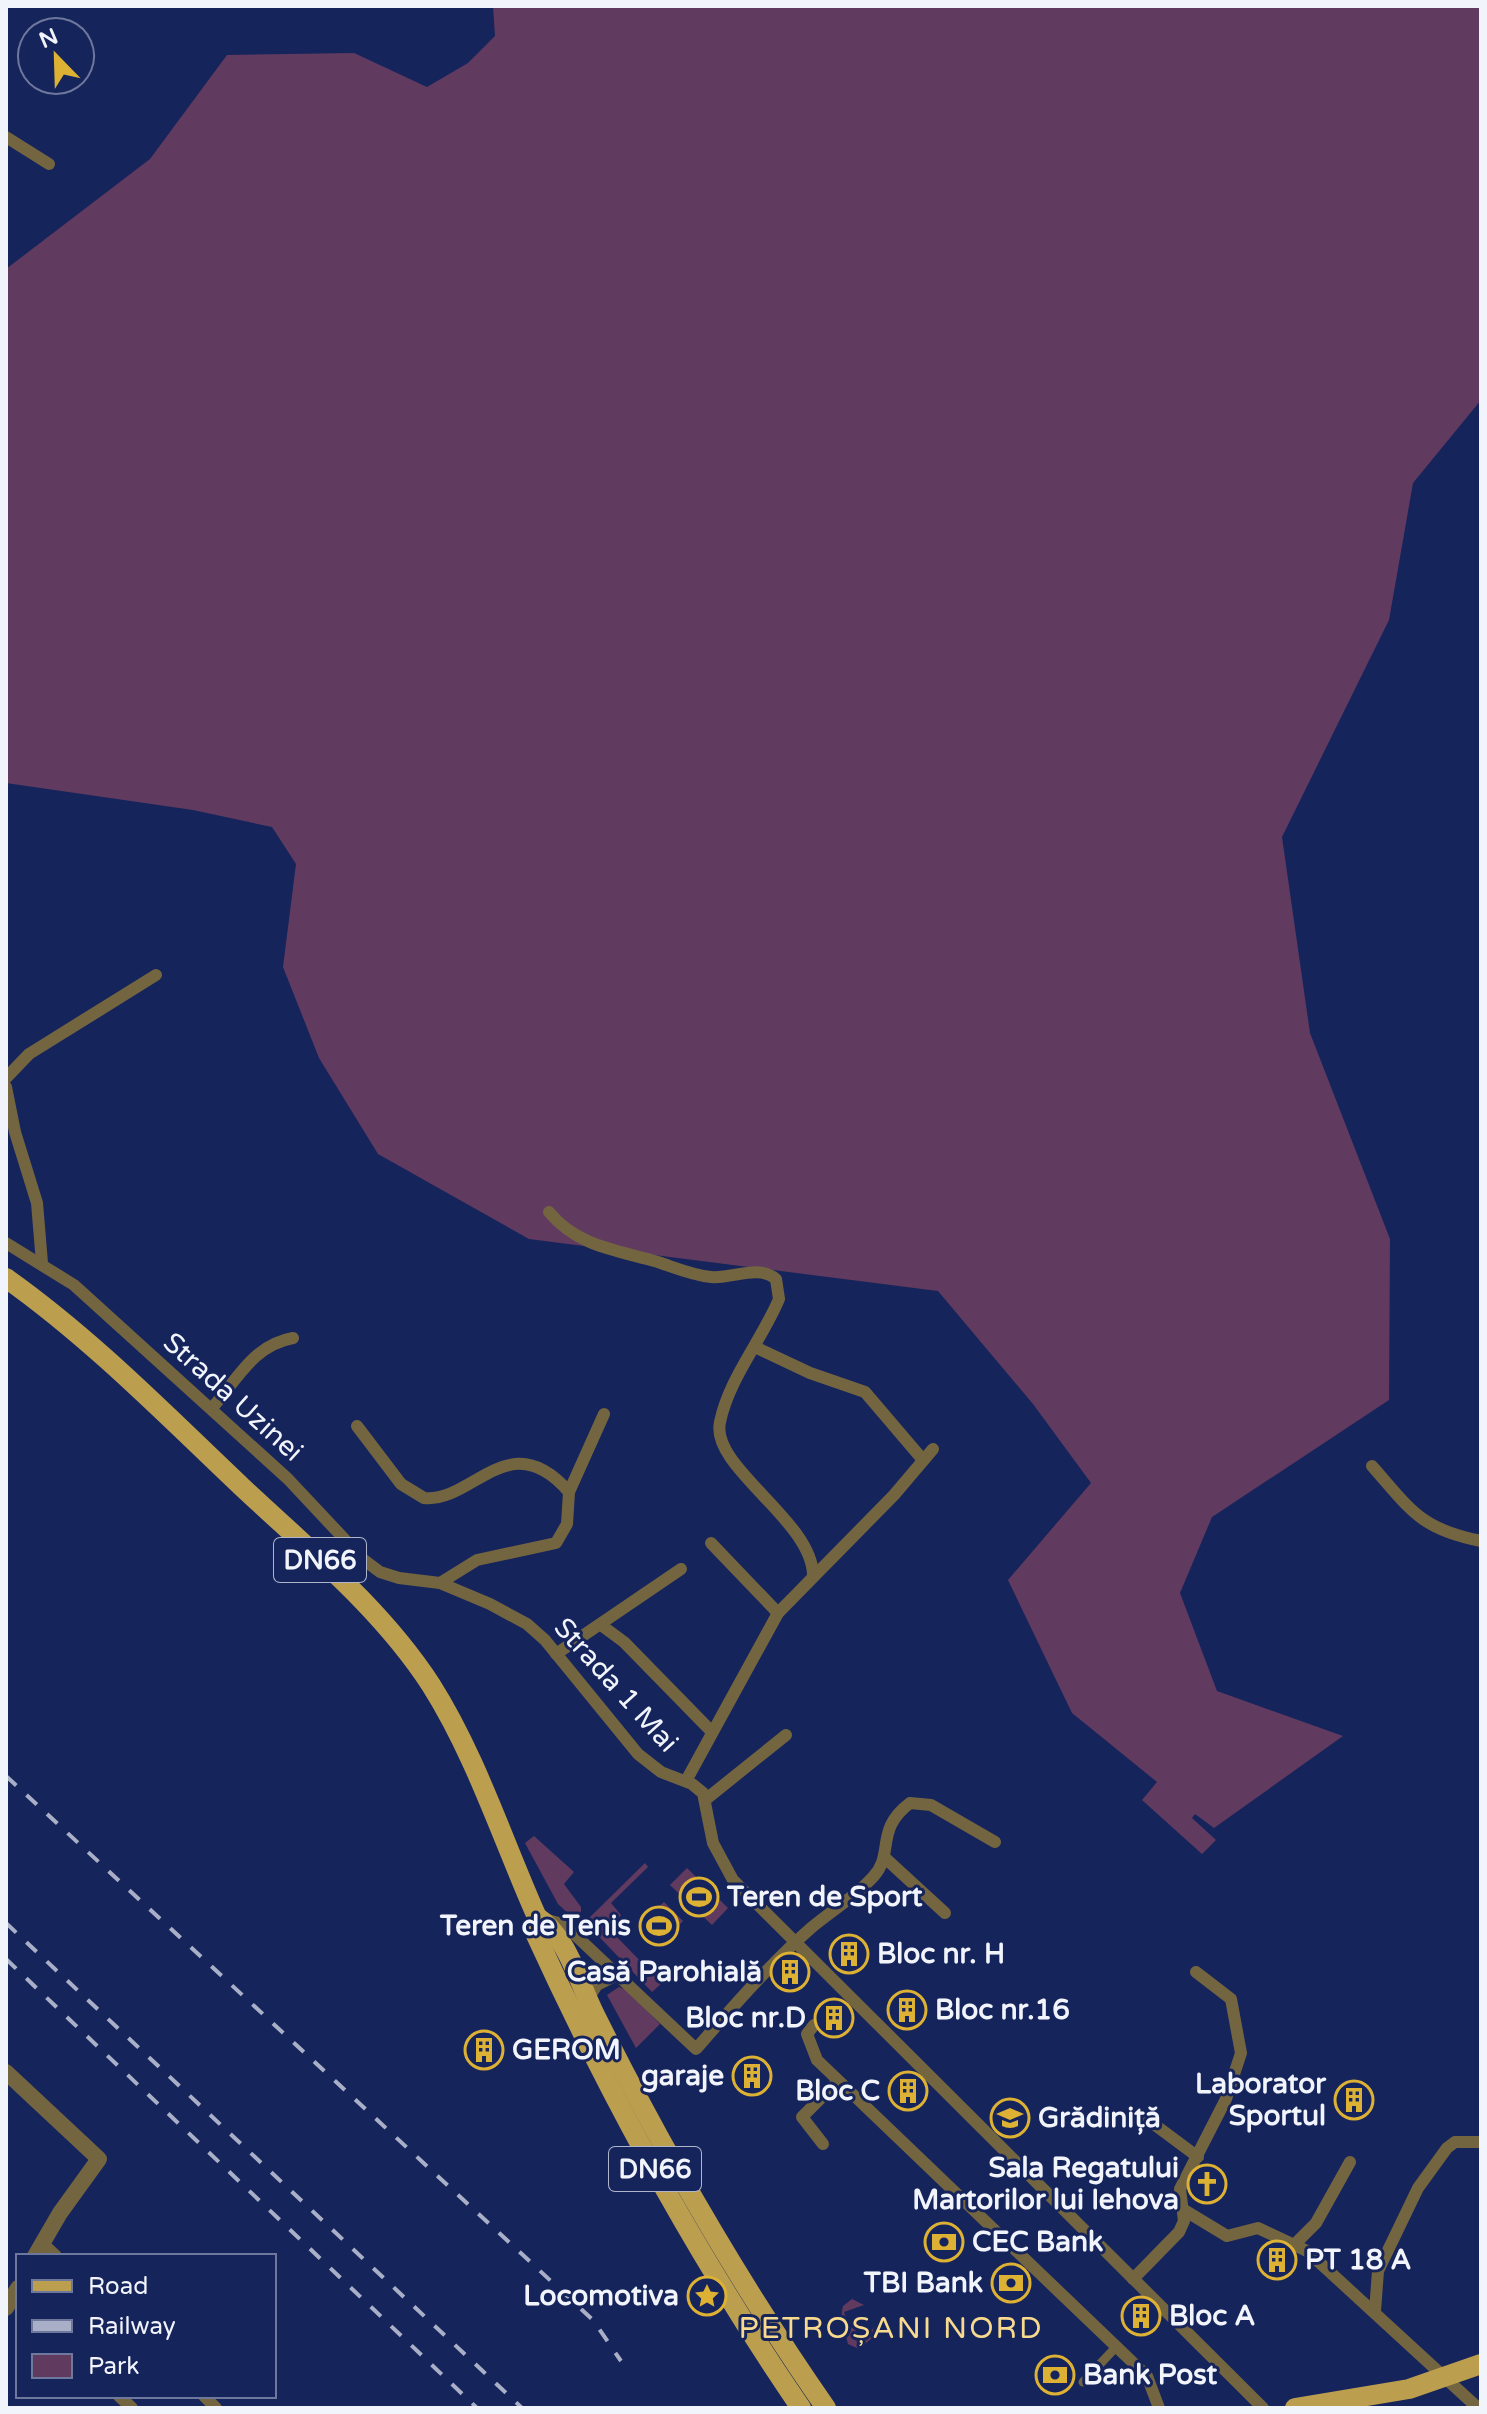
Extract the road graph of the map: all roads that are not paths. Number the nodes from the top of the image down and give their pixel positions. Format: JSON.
{"nodes":[{"id":1,"x":6,"y":137,"type":"edge"},
{"id":2,"x":49,"y":164,"type":"dead end"},
{"id":3,"x":156,"y":975,"type":"dead end"},
{"id":4,"x":6,"y":1078,"type":"edge"},
{"id":5,"x":6,"y":1087,"type":"edge"},
{"id":6,"x":549,"y":1212,"type":"dead end"},
{"id":7,"x":6,"y":1243,"type":"edge"},
{"id":8,"x":42,"y":1263,"type":"junction"},
{"id":9,"x":6,"y":1278,"type":"edge"},
{"id":10,"x":293,"y":1338,"type":"dead end"},
{"id":11,"x":755,"y":1347,"type":"junction"},
{"id":12,"x":212,"y":1408,"type":"junction"},
{"id":13,"x":604,"y":1414,"type":"dead end"},
{"id":14,"x":357,"y":1426,"type":"dead end"},
{"id":15,"x":933,"y":1449,"type":"dead end"},
{"id":16,"x":923,"y":1460,"type":"junction"},
{"id":17,"x":1372,"y":1466,"type":"dead end"},
{"id":18,"x":569,"y":1492,"type":"junction"},
{"id":19,"x":1481,"y":1541,"type":"edge"},
{"id":20,"x":711,"y":1543,"type":"dead end"},
{"id":21,"x":681,"y":1569,"type":"dead end"},
{"id":22,"x":813,"y":1575,"type":"junction"},
{"id":23,"x":426,"y":1579,"type":"joint"},
{"id":24,"x":440,"y":1583,"type":"junction"},
{"id":25,"x":778,"y":1613,"type":"junction"},
{"id":26,"x":601,"y":1625,"type":"junction"},
{"id":27,"x":556,"y":1654,"type":"junction"},
{"id":28,"x":712,"y":1732,"type":"junction"},
{"id":29,"x":786,"y":1735,"type":"dead end"},
{"id":30,"x":686,"y":1781,"type":"junction"},
{"id":31,"x":705,"y":1800,"type":"junction"},
{"id":32,"x":995,"y":1842,"type":"dead end"},
{"id":33,"x":884,"y":1857,"type":"junction"},
{"id":34,"x":945,"y":1913,"type":"dead end"},
{"id":35,"x":537,"y":1917,"type":"junction"},
{"id":36,"x":795,"y":1943,"type":"junction"},
{"id":37,"x":1196,"y":1972,"type":"dead end"},
{"id":38,"x":617,"y":1975,"type":"junction"},
{"id":39,"x":587,"y":2000,"type":"junction"},
{"id":40,"x":814,"y":2025,"type":"dead end"},
{"id":41,"x":6,"y":2072,"type":"edge"},
{"id":42,"x":838,"y":2081,"type":"junction"},
{"id":43,"x":1147,"y":2119,"type":"dead end"},
{"id":44,"x":1481,"y":2142,"type":"edge"},
{"id":45,"x":823,"y":2144,"type":"dead end"},
{"id":46,"x":1198,"y":2157,"type":"junction"},
{"id":47,"x":1350,"y":2162,"type":"dead end"},
{"id":48,"x":1184,"y":2210,"type":"junction"},
{"id":49,"x":1295,"y":2244,"type":"junction"},
{"id":50,"x":38,"y":2249,"type":"edge"},
{"id":51,"x":1133,"y":2279,"type":"junction"},
{"id":52,"x":1375,"y":2311,"type":"junction"},
{"id":53,"x":1117,"y":2346,"type":"junction"},
{"id":54,"x":1481,"y":2364,"type":"edge"},
{"id":55,"x":786,"y":2369,"type":"junction"},
{"id":56,"x":1447,"y":2379,"type":"junction"},
{"id":57,"x":1083,"y":2382,"type":"dead end"},
{"id":58,"x":1330,"y":2405,"type":"edge"},
{"id":59,"x":801,"y":2408,"type":"edge"},
{"id":60,"x":826,"y":2408,"type":"edge"},
{"id":61,"x":1159,"y":2408,"type":"edge"},
{"id":62,"x":1263,"y":2408,"type":"edge"},
{"id":63,"x":1295,"y":2408,"type":"edge"},
{"id":64,"x":1478,"y":2408,"type":"edge"}],
"edges":[{"from":1,"to":2,"type":"street"},
{"from":3,"to":4,"type":"street"},
{"from":5,"to":8,"type":"street"},
{"from":6,"to":11,"type":"street"},
{"from":7,"to":8,"type":"street","name":"Strada Uzinei"},
{"from":8,"to":12,"type":"street","name":"Strada Uzinei"},
{"from":9,"to":35,"type":"main road","number":"DN66"},
{"from":10,"to":12,"type":"street"},
{"from":11,"to":16,"type":"street"},
{"from":11,"to":22,"type":"street"},
{"from":12,"to":23,"type":"street","name":"Strada Uzinei"},
{"from":13,"to":18,"type":"street"},
{"from":14,"to":18,"type":"street"},
{"from":15,"to":16,"type":"street"},
{"from":16,"to":22,"type":"street"},
{"from":17,"to":19,"type":"street"},
{"from":18,"to":24,"type":"street"},
{"from":20,"to":25,"type":"street"},
{"from":21,"to":26,"type":"street"},
{"from":22,"to":25,"type":"street"},
{"from":23,"to":24,"type":"street","name":"Strada 1 Mai"},
{"from":24,"to":27,"type":"street","name":"Strada 1 Mai"},
{"from":25,"to":28,"type":"street"},
{"from":26,"to":27,"type":"street"},
{"from":26,"to":28,"type":"street"},
{"from":27,"to":30,"type":"street","name":"Strada 1 Mai"},
{"from":28,"to":30,"type":"street"},
{"from":29,"to":31,"type":"street"},
{"from":30,"to":31,"type":"street","name":"Strada 1 Mai"},
{"from":31,"to":36,"type":"street"},
{"from":32,"to":33,"type":"street"},
{"from":33,"to":34,"type":"street"},
{"from":33,"to":36,"type":"street"},
{"from":35,"to":38,"type":"street"},
{"from":35,"to":39,"type":"main road","number":"DN66"},
{"from":35,"to":55,"type":"main road","number":"DN66"},
{"from":36,"to":38,"type":"street"},
{"from":36,"to":51,"type":"street"},
{"from":37,"to":46,"type":"street"},
{"from":38,"to":39,"type":"street"},
{"from":39,"to":55,"type":"main road","number":"DN66"},
{"from":40,"to":42,"type":"street"},
{"from":41,"to":50,"type":"street"},
{"from":42,"to":45,"type":"street"},
{"from":42,"to":53,"type":"street"},
{"from":43,"to":46,"type":"street"},
{"from":44,"to":52,"type":"street"},
{"from":46,"to":48,"type":"street"},
{"from":47,"to":49,"type":"street"},
{"from":48,"to":49,"type":"street"},
{"from":48,"to":51,"type":"street"},
{"from":49,"to":52,"type":"street"},
{"from":51,"to":62,"type":"street"},
{"from":52,"to":56,"type":"street"},
{"from":53,"to":57,"type":"street"},
{"from":53,"to":61,"type":"street"},
{"from":54,"to":56,"type":"main road"},
{"from":55,"to":59,"type":"main road","number":"DN66"},
{"from":55,"to":60,"type":"main road","number":"DN66"},
{"from":56,"to":58,"type":"main road"},
{"from":56,"to":64,"type":"street"},
{"from":58,"to":63,"type":"main road"}]}
